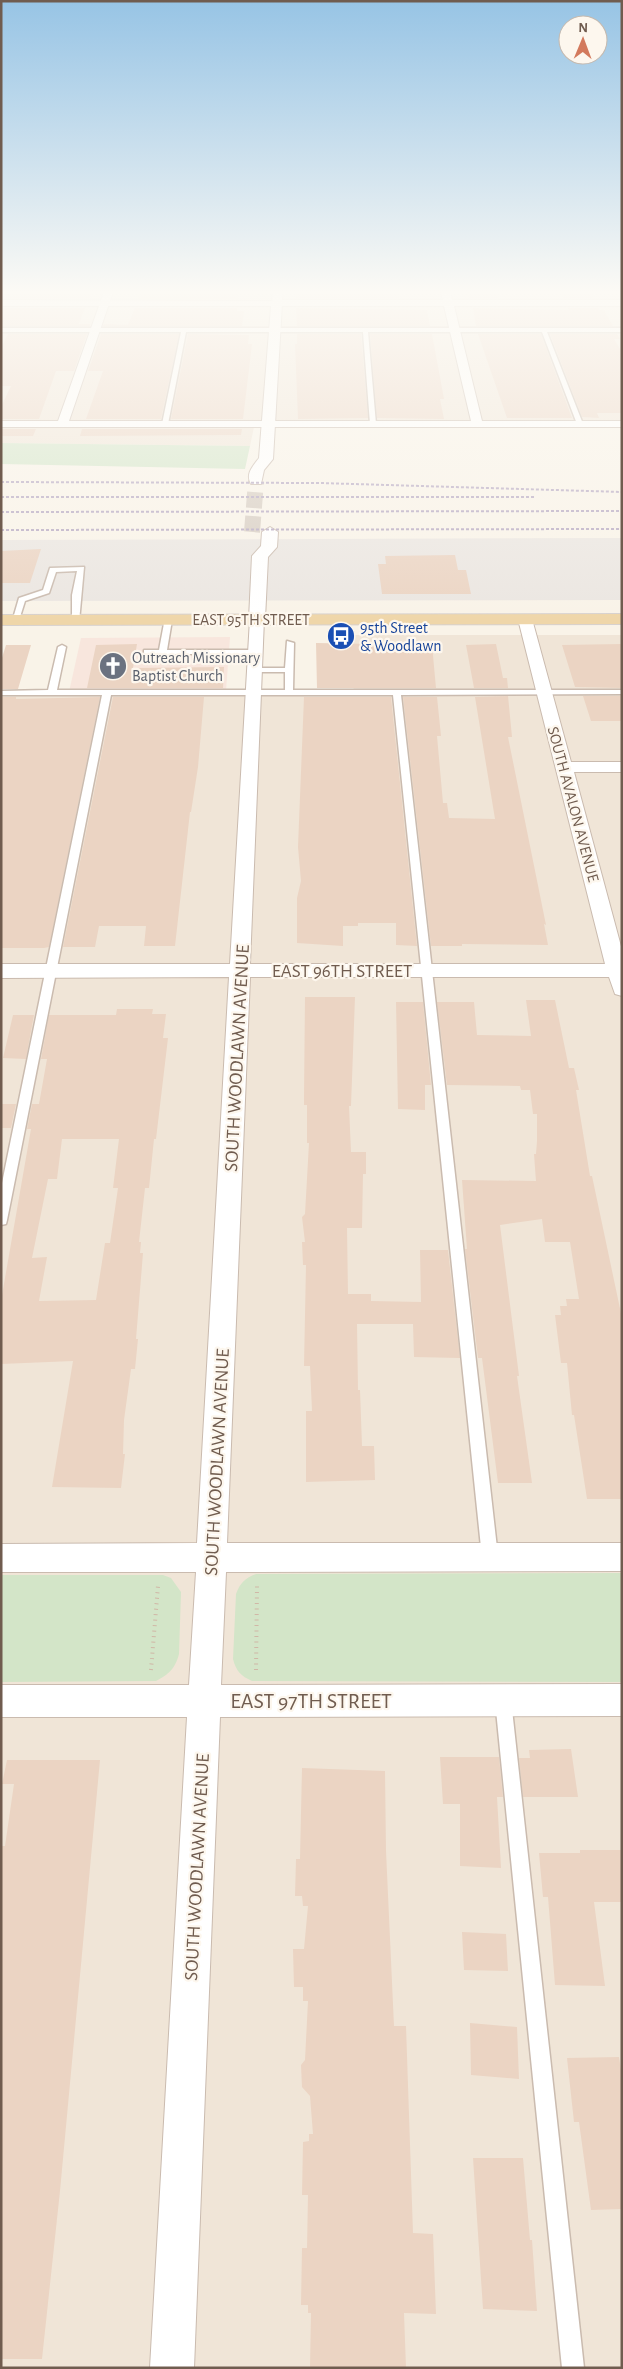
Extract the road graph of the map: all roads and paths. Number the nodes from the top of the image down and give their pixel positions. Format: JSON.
{"nodes":[{"id":1,"x":71,"y":400,"type":"edge"},
{"id":2,"x":170,"y":400,"type":"edge"},
{"id":3,"x":270,"y":400,"type":"edge"},
{"id":4,"x":371,"y":400,"type":"edge"},
{"id":5,"x":471,"y":400,"type":"edge"},
{"id":6,"x":571,"y":400,"type":"edge"},
{"id":7,"x":1,"y":424,"type":"edge"},
{"id":8,"x":62,"y":424,"type":"junction"},
{"id":9,"x":165,"y":424,"type":"junction"},
{"id":10,"x":268,"y":424,"type":"junction"},
{"id":11,"x":373,"y":424,"type":"junction"},
{"id":12,"x":477,"y":424,"type":"junction"},
{"id":13,"x":580,"y":424,"type":"junction"},
{"id":14,"x":622,"y":424,"type":"edge"},
{"id":15,"x":266,"y":459,"type":"junction"},
{"id":16,"x":273,"y":475,"type":"tunnel mouth"},
{"id":17,"x":256,"y":481,"type":"tunnel mouth"},
{"id":18,"x":270,"y":532,"type":"tunnel mouth"},
{"id":19,"x":252,"y":540,"type":"tunnel mouth"},
{"id":20,"x":260,"y":556,"type":"junction"},
{"id":21,"x":257,"y":619,"type":"junction"},
{"id":22,"x":525,"y":619,"type":"junction"},
{"id":23,"x":622,"y":619,"type":"edge"},
{"id":24,"x":8,"y":620,"type":"edge"},
{"id":25,"x":76,"y":620,"type":"junction"},
{"id":26,"x":168,"y":620,"type":"junction"},
{"id":27,"x":290,"y":644,"type":"dead end"},
{"id":28,"x":62,"y":647,"type":"dead end"},
{"id":29,"x":147,"y":652,"type":"dead end"},
{"id":30,"x":163,"y":652,"type":"junction"},
{"id":31,"x":289,"y":670,"type":"junction"},
{"id":32,"x":254,"y":672,"type":"junction"},
{"id":33,"x":545,"y":692,"type":"junction"},
{"id":34,"x":622,"y":692,"type":"edge"},
{"id":35,"x":1,"y":693,"type":"edge"},
{"id":36,"x":52,"y":693,"type":"junction"},
{"id":37,"x":107,"y":693,"type":"junction"},
{"id":38,"x":289,"y":693,"type":"junction"},
{"id":39,"x":397,"y":693,"type":"junction"},
{"id":40,"x":622,"y":766,"type":"edge"},
{"id":41,"x":564,"y":767,"type":"junction"},
{"id":42,"x":1,"y":970,"type":"edge"},
{"id":43,"x":51,"y":970,"type":"junction"},
{"id":44,"x":240,"y":970,"type":"junction"},
{"id":45,"x":427,"y":970,"type":"junction"},
{"id":46,"x":620,"y":976,"type":"edge"},
{"id":47,"x":1,"y":1220,"type":"edge"},
{"id":48,"x":490,"y":1557,"type":"junction"},
{"id":49,"x":622,"y":1557,"type":"edge"},
{"id":50,"x":1,"y":1558,"type":"edge"},
{"id":51,"x":211,"y":1558,"type":"junction"},
{"id":52,"x":258,"y":1576,"type":"dead end"},
{"id":53,"x":158,"y":1583,"type":"dead end"},
{"id":54,"x":151,"y":1670,"type":"dead end"},
{"id":55,"x":256,"y":1673,"type":"dead end"},
{"id":56,"x":503,"y":1700,"type":"junction"},
{"id":57,"x":622,"y":1700,"type":"edge"},
{"id":58,"x":1,"y":1701,"type":"edge"},
{"id":59,"x":204,"y":1701,"type":"junction"},
{"id":60,"x":172,"y":2368,"type":"edge"},
{"id":61,"x":573,"y":2368,"type":"edge"}],
"edges":[{"from":1,"to":8,"type":"street"},
{"from":2,"to":9,"type":"lane"},
{"from":3,"to":10,"type":"street"},
{"from":4,"to":11,"type":"lane"},
{"from":5,"to":12,"type":"street"},
{"from":6,"to":13,"type":"lane"},
{"from":7,"to":8,"type":"street"},
{"from":8,"to":9,"type":"street"},
{"from":9,"to":10,"type":"street"},
{"from":10,"to":11,"type":"street"},
{"from":10,"to":15,"type":"street"},
{"from":11,"to":12,"type":"street"},
{"from":12,"to":13,"type":"street"},
{"from":13,"to":14,"type":"street"},
{"from":15,"to":16,"type":"street"},
{"from":15,"to":17,"type":"street"},
{"from":18,"to":20,"type":"street","name":"SOUTH WOODLAWN AVENUE"},
{"from":19,"to":20,"type":"street","name":"SOUTH WOODLAWN AVENUE"},
{"from":20,"to":21,"type":"street","name":"SOUTH WOODLAWN AVENUE"},
{"from":21,"to":22,"type":"main road","name":"EAST 95TH STREET"},
{"from":21,"to":26,"type":"main road","name":"EAST 95TH STREET"},
{"from":21,"to":32,"type":"street","name":"SOUTH WOODLAWN AVENUE"},
{"from":22,"to":23,"type":"main road","name":"EAST 95TH STREET"},
{"from":22,"to":33,"type":"street","name":"SOUTH AVALON AVENUE"},
{"from":24,"to":25,"type":"main road","name":"EAST 95TH STREET"},
{"from":24,"to":25,"type":"lane"},
{"from":25,"to":26,"type":"main road","name":"EAST 95TH STREET"},
{"from":26,"to":30,"type":"lane"},
{"from":27,"to":31,"type":"lane"},
{"from":28,"to":36,"type":"lane"},
{"from":29,"to":30,"type":"lane"},
{"from":30,"to":32,"type":"lane"},
{"from":31,"to":32,"type":"lane"},
{"from":31,"to":38,"type":"lane"},
{"from":32,"to":37,"type":"lane"},
{"from":32,"to":38,"type":"lane"},
{"from":32,"to":44,"type":"street","name":"SOUTH WOODLAWN AVENUE"},
{"from":33,"to":34,"type":"lane"},
{"from":33,"to":39,"type":"lane"},
{"from":33,"to":41,"type":"street","name":"SOUTH AVALON AVENUE"},
{"from":35,"to":36,"type":"lane"},
{"from":36,"to":37,"type":"lane"},
{"from":37,"to":43,"type":"lane"},
{"from":38,"to":39,"type":"lane"},
{"from":39,"to":45,"type":"lane"},
{"from":40,"to":41,"type":"street"},
{"from":41,"to":46,"type":"street","name":"SOUTH AVALON AVENUE"},
{"from":42,"to":43,"type":"street","name":"EAST 96TH STREET"},
{"from":43,"to":44,"type":"street","name":"EAST 96TH STREET"},
{"from":43,"to":47,"type":"lane"},
{"from":44,"to":45,"type":"street","name":"EAST 96TH STREET"},
{"from":44,"to":51,"type":"street","name":"SOUTH WOODLAWN AVENUE"},
{"from":45,"to":46,"type":"street","name":"EAST 96TH STREET"},
{"from":45,"to":48,"type":"lane"},
{"from":48,"to":49,"type":"street"},
{"from":48,"to":51,"type":"street"},
{"from":50,"to":51,"type":"street"},
{"from":51,"to":59,"type":"street","name":"SOUTH WOODLAWN AVENUE"},
{"from":52,"to":55,"type":"path"},
{"from":53,"to":54,"type":"path"},
{"from":56,"to":57,"type":"street","name":"EAST 97TH STREET"},
{"from":56,"to":59,"type":"street","name":"EAST 97TH STREET"},
{"from":56,"to":61,"type":"lane"},
{"from":58,"to":59,"type":"street","name":"EAST 97TH STREET"},
{"from":59,"to":60,"type":"street","name":"SOUTH WOODLAWN AVENUE"}]}
